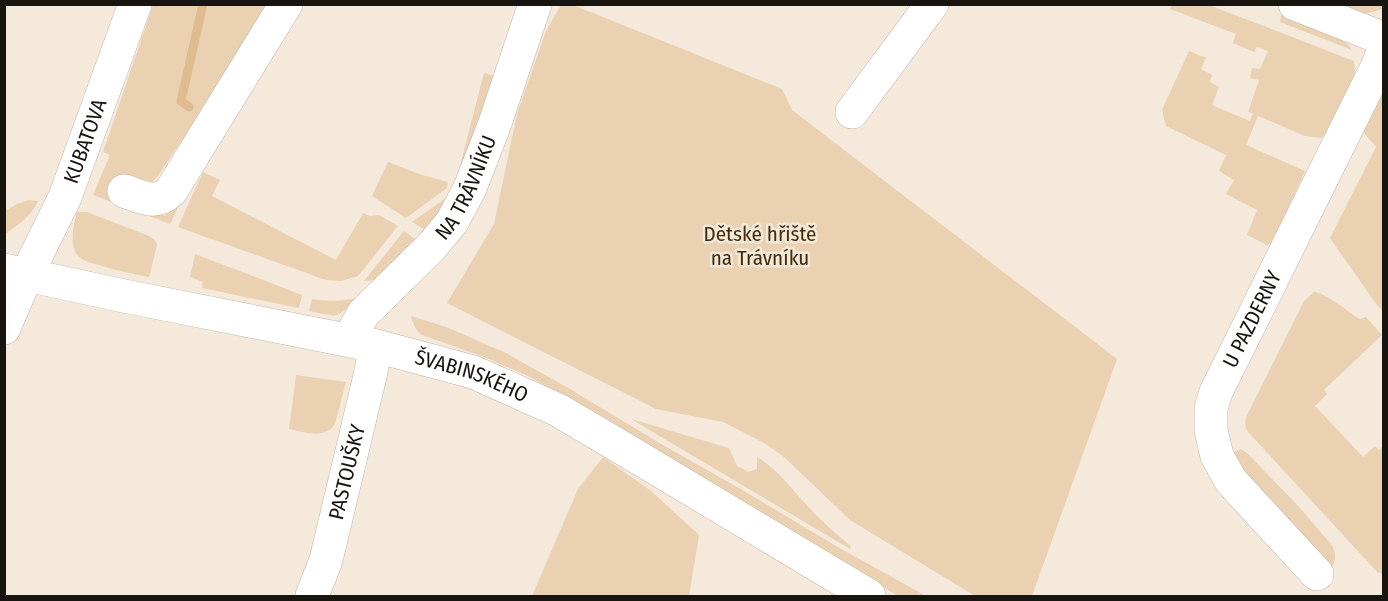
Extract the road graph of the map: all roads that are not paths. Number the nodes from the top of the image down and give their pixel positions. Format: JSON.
{"nodes":[{"id":1,"x":135,"y":4,"type":"edge"},
{"id":2,"x":286,"y":4,"type":"edge"},
{"id":3,"x":535,"y":4,"type":"edge"},
{"id":4,"x":932,"y":4,"type":"edge"},
{"id":5,"x":1295,"y":4,"type":"edge"},
{"id":6,"x":1383,"y":39,"type":"edge"},
{"id":7,"x":1383,"y":49,"type":"edge"},
{"id":8,"x":852,"y":112,"type":"dead end"},
{"id":9,"x":124,"y":191,"type":"dead end"},
{"id":10,"x":16,"y":272,"type":"edge"},
{"id":11,"x":4,"y":328,"type":"edge"},
{"id":12,"x":362,"y":343,"type":"junction"},
{"id":13,"x":1317,"y":574,"type":"dead end"},
{"id":14,"x":312,"y":597,"type":"edge"},
{"id":15,"x":869,"y":597,"type":"edge"}],
"edges":[{"from":1,"to":10,"type":"street","name":"KUBATOVA"},
{"from":2,"to":9,"type":"street"},
{"from":3,"to":12,"type":"street","name":"NA TRÁVNÍKU"},
{"from":4,"to":8,"type":"street"},
{"from":5,"to":6,"type":"street"},
{"from":7,"to":13,"type":"street","name":"U PAZDERNY"},
{"from":10,"to":11,"type":"street","name":"KUBATOVA"},
{"from":10,"to":12,"type":"street","name":"ŠVABINSKÉHO"},
{"from":12,"to":14,"type":"street","name":"PASTOUŠKY"},
{"from":12,"to":15,"type":"street","name":"ŠVABINSKÉHO"}]}
